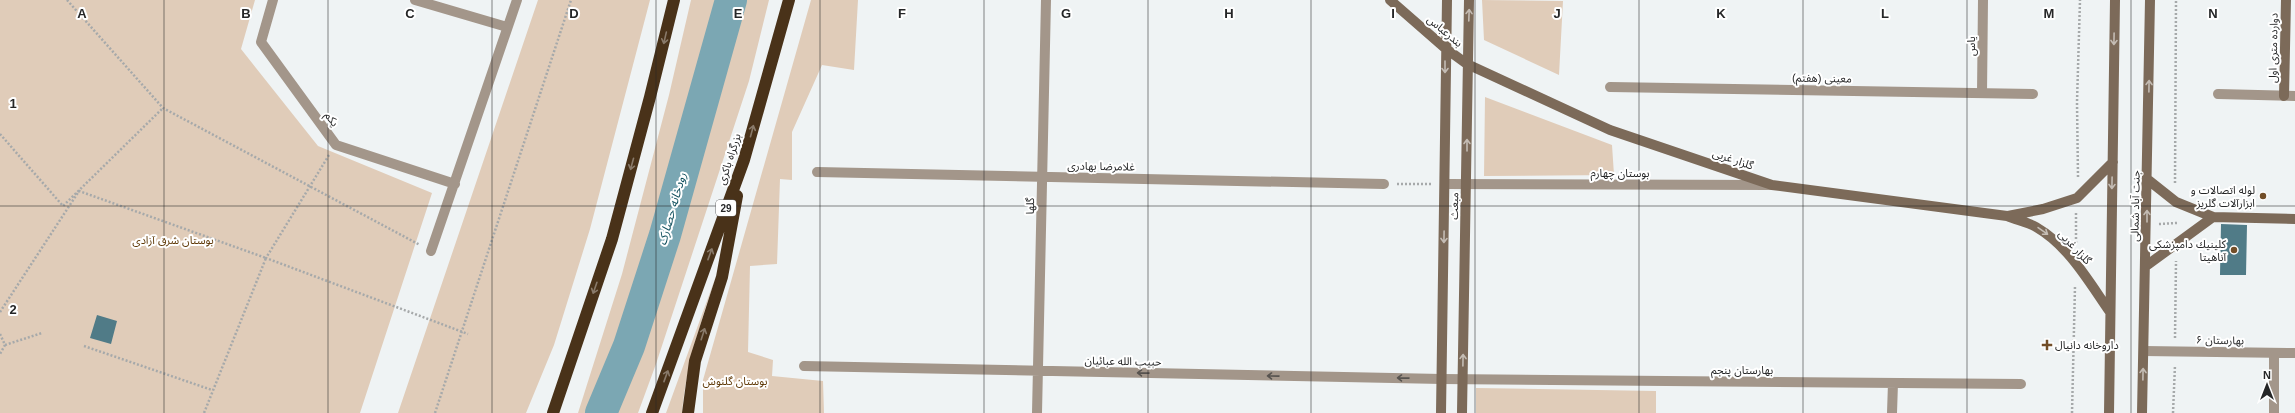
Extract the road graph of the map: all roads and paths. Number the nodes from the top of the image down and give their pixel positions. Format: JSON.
{"nodes":[{"id":1,"x":67,"y":0,"type":"edge"},
{"id":2,"x":273,"y":0,"type":"edge"},
{"id":3,"x":415,"y":0,"type":"edge"},
{"id":4,"x":516,"y":0,"type":"edge"},
{"id":5,"x":571,"y":0,"type":"edge"},
{"id":6,"x":674,"y":0,"type":"edge"},
{"id":7,"x":789,"y":0,"type":"edge"},
{"id":8,"x":1046,"y":0,"type":"edge"},
{"id":9,"x":1390,"y":0,"type":"edge"},
{"id":10,"x":1446,"y":0,"type":"edge"},
{"id":11,"x":1469,"y":0,"type":"edge"},
{"id":12,"x":1983,"y":0,"type":"edge"},
{"id":13,"x":2080,"y":0,"type":"edge"},
{"id":14,"x":2114,"y":0,"type":"edge"},
{"id":15,"x":2150,"y":0,"type":"edge"},
{"id":16,"x":2176,"y":0,"type":"edge"},
{"id":17,"x":2286,"y":0,"type":"edge"},
{"id":18,"x":507,"y":27,"type":"junction"},
{"id":19,"x":1445,"y":48,"type":"junction"},
{"id":20,"x":1467,"y":64,"type":"junction"},
{"id":21,"x":1610,"y":87,"type":"dead end"},
{"id":22,"x":1982,"y":93,"type":"junction"},
{"id":23,"x":2033,"y":94,"type":"dead end"},
{"id":24,"x":2218,"y":94,"type":"dead end"},
{"id":25,"x":2284,"y":96,"type":"junction"},
{"id":26,"x":2295,"y":96,"type":"edge"},
{"id":27,"x":163,"y":108,"type":"junction"},
{"id":28,"x":0,"y":134,"type":"edge"},
{"id":29,"x":336,"y":145,"type":"junction"},
{"id":30,"x":744,"y":160,"type":"junction"},
{"id":31,"x":2113,"y":162,"type":"junction"},
{"id":32,"x":817,"y":172,"type":"dead end"},
{"id":33,"x":1042,"y":176,"type":"junction"},
{"id":34,"x":2078,"y":177,"type":"dead end"},
{"id":35,"x":2147,"y":179,"type":"junction"},
{"id":36,"x":454,"y":184,"type":"junction"},
{"id":37,"x":1384,"y":184,"type":"joint"},
{"id":38,"x":1445,"y":184,"type":"junction"},
{"id":39,"x":1467,"y":184,"type":"junction"},
{"id":40,"x":1772,"y":185,"type":"junction"},
{"id":41,"x":310,"y":186,"type":"junction"},
{"id":42,"x":2175,"y":188,"type":"dead end"},
{"id":43,"x":79,"y":191,"type":"junction"},
{"id":44,"x":2076,"y":213,"type":"dead end"},
{"id":45,"x":2007,"y":216,"type":"junction"},
{"id":46,"x":2214,"y":217,"type":"junction"},
{"id":47,"x":2177,"y":218,"type":"dead end"},
{"id":48,"x":2295,"y":219,"type":"edge"},
{"id":49,"x":2177,"y":223,"type":"junction"},
{"id":50,"x":2147,"y":224,"type":"junction"},
{"id":51,"x":2177,"y":227,"type":"dead end"},
{"id":52,"x":2075,"y":250,"type":"dead end"},
{"id":53,"x":431,"y":251,"type":"joint"},
{"id":54,"x":2176,"y":256,"type":"dead end"},
{"id":55,"x":266,"y":258,"type":"junction"},
{"id":56,"x":2146,"y":266,"type":"junction"},
{"id":57,"x":2075,"y":286,"type":"dead end"},
{"id":58,"x":0,"y":312,"type":"edge"},
{"id":59,"x":2110,"y":312,"type":"junction"},
{"id":60,"x":462,"y":332,"type":"junction"},
{"id":61,"x":42,"y":333,"type":"dead end"},
{"id":62,"x":0,"y":334,"type":"edge"},
{"id":63,"x":468,"y":334,"type":"dead end"},
{"id":64,"x":5,"y":345,"type":"junction"},
{"id":65,"x":84,"y":346,"type":"dead end"},
{"id":66,"x":2144,"y":351,"type":"junction"},
{"id":67,"x":2175,"y":352,"type":"junction"},
{"id":68,"x":2274,"y":353,"type":"junction"},
{"id":69,"x":2295,"y":353,"type":"edge"},
{"id":70,"x":0,"y":354,"type":"edge"},
{"id":71,"x":804,"y":366,"type":"dead end"},
{"id":72,"x":1038,"y":371,"type":"junction"},
{"id":73,"x":1442,"y":379,"type":"junction"},
{"id":74,"x":1463,"y":379,"type":"junction"},
{"id":75,"x":1893,"y":383,"type":"junction"},
{"id":76,"x":2021,"y":384,"type":"dead end"},
{"id":77,"x":212,"y":390,"type":"junction"},
{"id":78,"x":559,"y":394,"type":"junction"},
{"id":79,"x":204,"y":413,"type":"edge"},
{"id":80,"x":435,"y":413,"type":"edge"},
{"id":81,"x":550,"y":413,"type":"edge"},
{"id":82,"x":553,"y":413,"type":"edge"},
{"id":83,"x":652,"y":413,"type":"edge"},
{"id":84,"x":688,"y":413,"type":"edge"},
{"id":85,"x":1037,"y":413,"type":"edge"},
{"id":86,"x":1441,"y":413,"type":"edge"},
{"id":87,"x":1462,"y":413,"type":"edge"},
{"id":88,"x":1892,"y":413,"type":"edge"},
{"id":89,"x":2072,"y":413,"type":"edge"},
{"id":90,"x":2109,"y":413,"type":"edge"},
{"id":91,"x":2142,"y":413,"type":"edge"},
{"id":92,"x":2173,"y":413,"type":"edge"},
{"id":93,"x":2274,"y":413,"type":"edge"}],
"edges":[{"from":1,"to":27,"type":"path"},
{"from":2,"to":29,"type":"street","name":"یکم"},
{"from":3,"to":18,"type":"street"},
{"from":4,"to":18,"type":"street"},
{"from":5,"to":60,"type":"path"},
{"from":6,"to":78,"type":"highway","one_way":true},
{"from":30,"to":7,"type":"highway","name":"بزرگراه باکری","number":"29","one_way":true},
{"from":8,"to":33,"type":"street","name":"گلها"},
{"from":9,"to":19,"type":"street","name":"بندرعباس"},
{"from":10,"to":19,"type":"street","name":"مبعث"},
{"from":20,"to":11,"type":"street","name":"مبعث","one_way":true},
{"from":12,"to":22,"type":"street","name":"یاس"},
{"from":13,"to":34,"type":"path"},
{"from":14,"to":31,"type":"street","name":"جنت آباد شمالی","one_way":true},
{"from":35,"to":15,"type":"street","name":"جنت آباد شمالی","one_way":true},
{"from":16,"to":42,"type":"path"},
{"from":17,"to":25,"type":"street","name":"دوارده متری اول"},
{"from":18,"to":36,"type":"street"},
{"from":19,"to":20,"type":"street","name":"بندرعباس"},
{"from":19,"to":38,"type":"street","name":"مبعث","one_way":true},
{"from":39,"to":20,"type":"street","name":"مبعث","one_way":true},
{"from":20,"to":40,"type":"street","name":"گلزار غربی"},
{"from":21,"to":22,"type":"street","name":"معینی (هفتم)"},
{"from":22,"to":23,"type":"street","name":"معینی (هفتم)"},
{"from":24,"to":25,"type":"street"},
{"from":25,"to":26,"type":"street"},
{"from":27,"to":41,"type":"path"},
{"from":27,"to":43,"type":"path"},
{"from":28,"to":43,"type":"path"},
{"from":29,"to":36,"type":"street","name":"یکم"},
{"from":29,"to":41,"type":"path"},
{"from":83,"to":30,"type":"highway","name":"بزرگراه باکری","number":"29","one_way":true},
{"from":84,"to":30,"type":"highway","one_way":true},
{"from":31,"to":45,"type":"street","name":"گلزار غربی"},
{"from":31,"to":59,"type":"street","name":"جنت آباد شمالی","one_way":true},
{"from":32,"to":33,"type":"street","name":"غلامرضا بهادری"},
{"from":33,"to":37,"type":"street","name":"غلامرضا بهادری"},
{"from":33,"to":72,"type":"street","name":"گلها"},
{"from":35,"to":46,"type":"street"},
{"from":50,"to":35,"type":"street","name":"جنت آباد شمالی","one_way":true},
{"from":36,"to":53,"type":"street"},
{"from":37,"to":38,"type":"path"},
{"from":38,"to":39,"type":"street","name":"بوستان چهارم"},
{"from":38,"to":73,"type":"street","name":"مبعث","one_way":true},
{"from":39,"to":40,"type":"street","name":"بوستان چهارم"},
{"from":74,"to":39,"type":"street","name":"مبعث","one_way":true},
{"from":40,"to":45,"type":"street","name":"گلزار غربی"},
{"from":41,"to":53,"type":"path"},
{"from":41,"to":55,"type":"path"},
{"from":43,"to":55,"type":"path"},
{"from":43,"to":58,"type":"path"},
{"from":44,"to":52,"type":"path"},
{"from":45,"to":59,"type":"street","name":"گلزار غربی","one_way":true},
{"from":46,"to":48,"type":"street"},
{"from":46,"to":56,"type":"street"},
{"from":47,"to":49,"type":"path"},
{"from":49,"to":50,"type":"path"},
{"from":49,"to":51,"type":"path"},
{"from":50,"to":56,"type":"street","name":"جنت آباد شمالی"},
{"from":54,"to":67,"type":"path"},
{"from":55,"to":60,"type":"path"},
{"from":55,"to":77,"type":"path"},
{"from":56,"to":66,"type":"street","name":"جنت آباد شمالی"},
{"from":57,"to":89,"type":"path"},
{"from":59,"to":90,"type":"street","name":"جنت آباد شمالی"},
{"from":60,"to":63,"type":"path"},
{"from":60,"to":80,"type":"path"},
{"from":61,"to":64,"type":"path"},
{"from":62,"to":64,"type":"path"},
{"from":64,"to":70,"type":"path"},
{"from":65,"to":77,"type":"path"},
{"from":66,"to":67,"type":"street","name":"بهارستان ۶"},
{"from":91,"to":66,"type":"street","name":"جنت آباد شمالی","one_way":true},
{"from":67,"to":68,"type":"street","name":"بهارستان ۶"},
{"from":67,"to":92,"type":"path"},
{"from":68,"to":69,"type":"street","name":"بهارستان ۶"},
{"from":68,"to":93,"type":"street"},
{"from":71,"to":72,"type":"street","name":"حبیب الله عبائیان"},
{"from":73,"to":72,"type":"street","name":"حبیب الله عبائیان","one_way":true},
{"from":72,"to":85,"type":"street","name":"گلها"},
{"from":73,"to":74,"type":"street","name":"حبیب الله عبائیان"},
{"from":73,"to":86,"type":"street","name":"مبعث"},
{"from":74,"to":75,"type":"street","name":"بهارستان پنجم"},
{"from":74,"to":87,"type":"street","name":"مبعث"},
{"from":75,"to":76,"type":"street","name":"بهارستان پنجم"},
{"from":75,"to":88,"type":"street"},
{"from":77,"to":79,"type":"path"},
{"from":78,"to":81,"type":"highway"},
{"from":78,"to":82,"type":"highway"}]}
